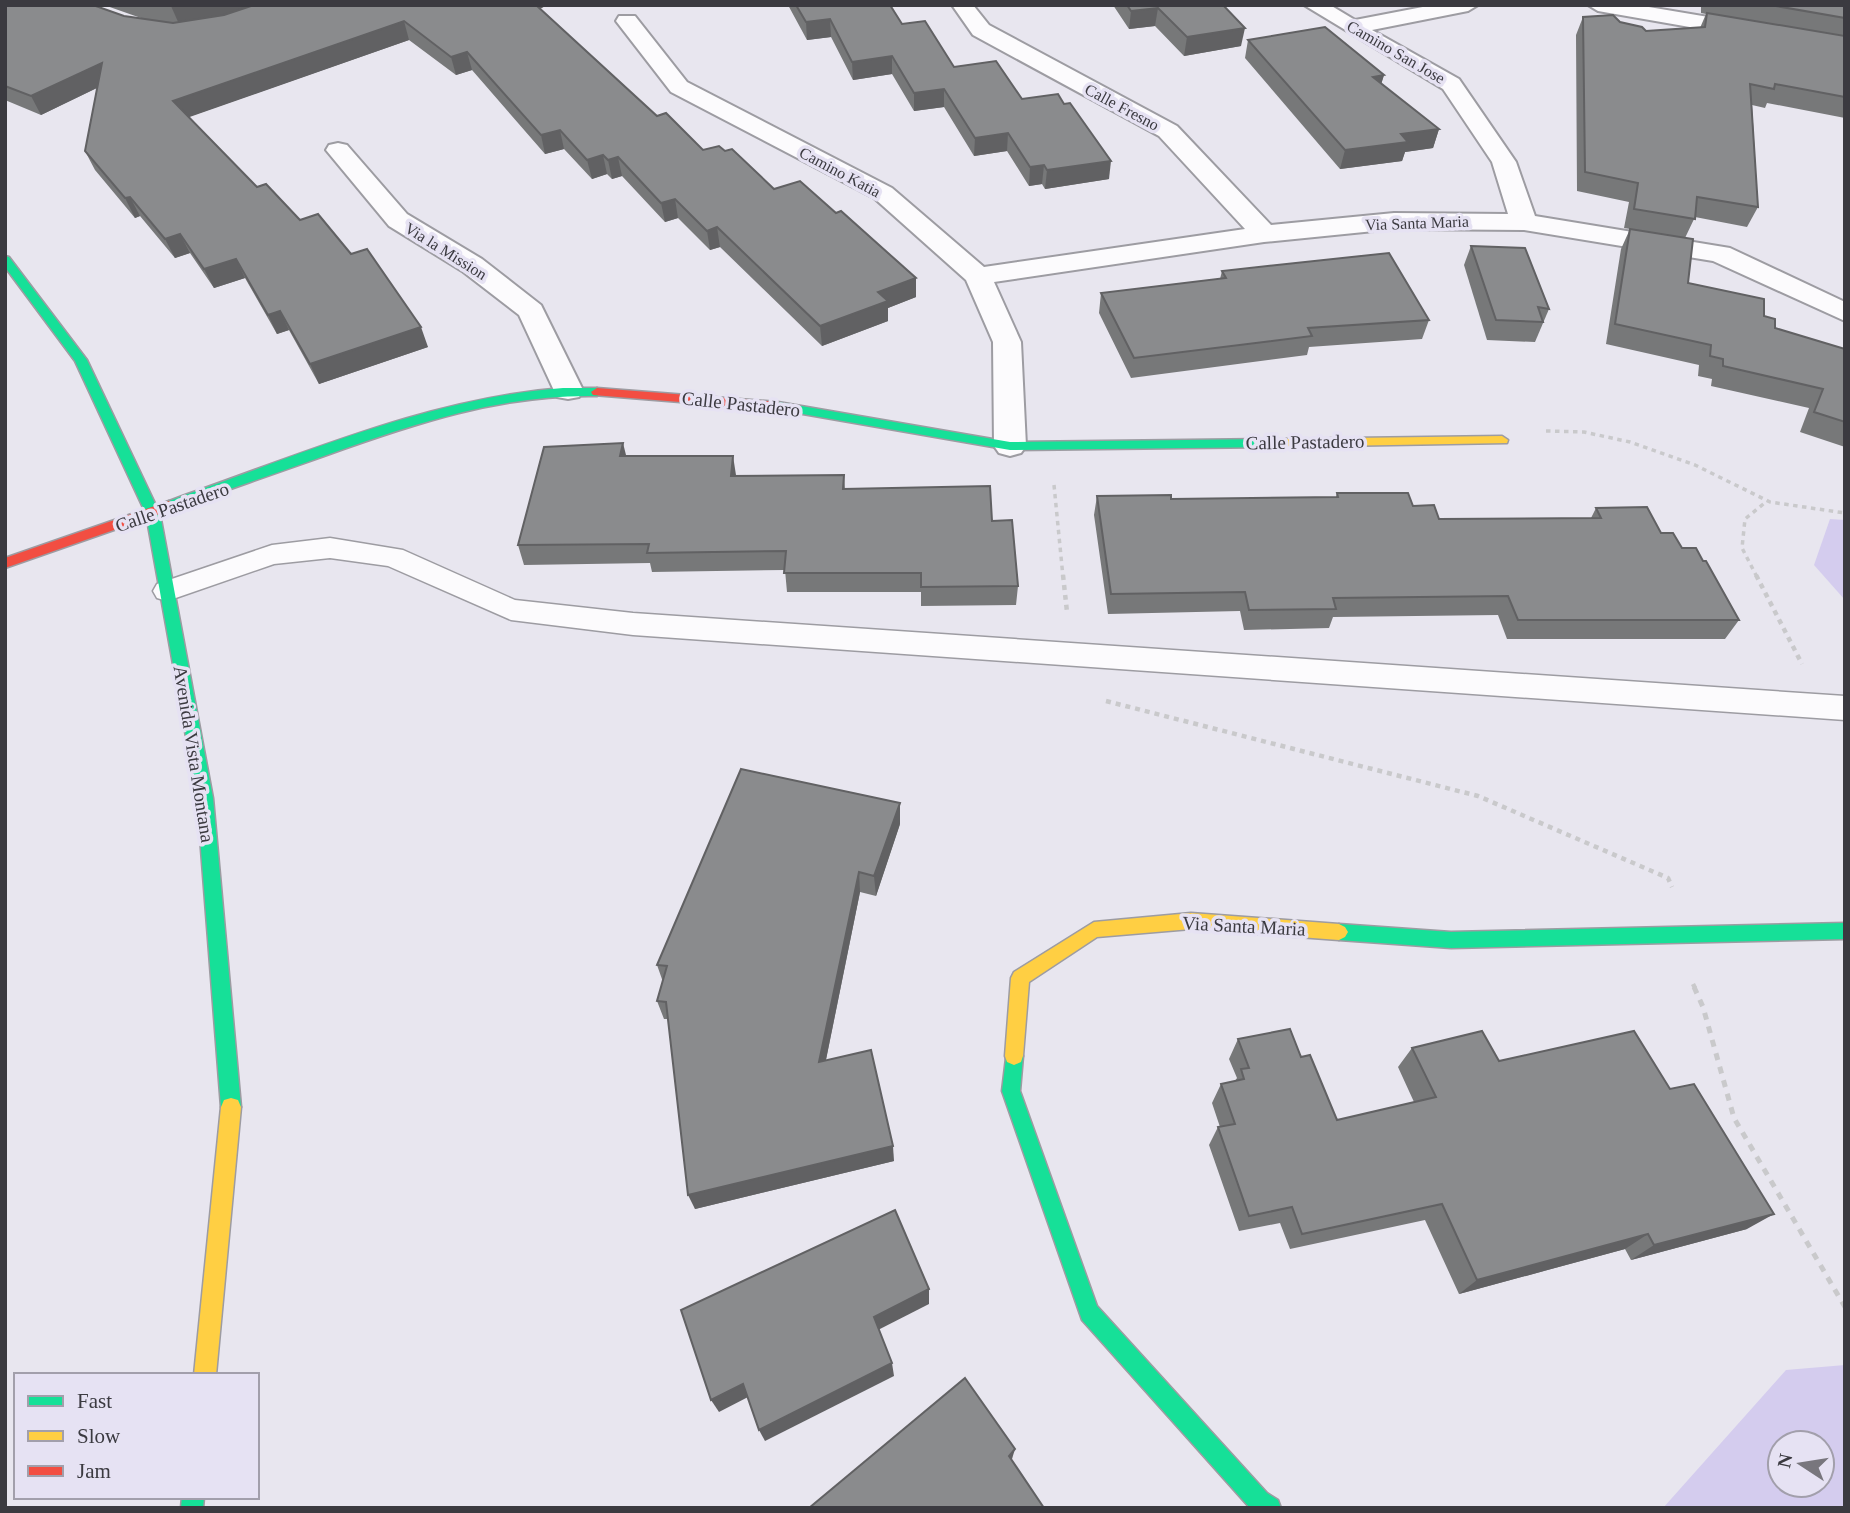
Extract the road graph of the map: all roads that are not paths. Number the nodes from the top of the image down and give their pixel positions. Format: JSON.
{"nodes":[{"id":1,"x":962,"y":5,"type":"edge"},
{"id":2,"x":1314,"y":5,"type":"edge"},
{"id":3,"x":1468,"y":5,"type":"edge"},
{"id":4,"x":1598,"y":5,"type":"edge"},
{"id":5,"x":627,"y":21,"type":"dead end"},
{"id":6,"x":1352,"y":27,"type":"junction"},
{"id":7,"x":1845,"y":47,"type":"edge"},
{"id":8,"x":338,"y":150,"type":"dead end"},
{"id":9,"x":1524,"y":222,"type":"junction"},
{"id":10,"x":1264,"y":234,"type":"junction"},
{"id":11,"x":5,"y":259,"type":"edge"},
{"id":12,"x":978,"y":276,"type":"junction"},
{"id":13,"x":1845,"y":313,"type":"edge"},
{"id":14,"x":568,"y":390,"type":"junction"},
{"id":15,"x":1502,"y":440,"type":"road end"},
{"id":16,"x":1010,"y":446,"type":"junction"},
{"id":17,"x":153,"y":513,"type":"junction"},
{"id":18,"x":5,"y":563,"type":"edge"},
{"id":19,"x":167,"y":591,"type":"junction"},
{"id":20,"x":1832,"y":708,"type":"edge"},
{"id":21,"x":1845,"y":931,"type":"edge"},
{"id":22,"x":205,"y":1373,"type":"edge"},
{"id":23,"x":1270,"y":1508,"type":"edge"}],
"edges":[{"from":1,"to":10,"type":"street","name":"Calle Fresno"},
{"from":2,"to":6,"type":"street","name":"Camino San Jose"},
{"from":3,"to":6,"type":"street"},
{"from":4,"to":7,"type":"street"},
{"from":5,"to":12,"type":"street","name":"Camino Katia"},
{"from":6,"to":9,"type":"street","name":"Camino San Jose"},
{"from":8,"to":14,"type":"street","name":"Via la Mission"},
{"from":9,"to":10,"type":"street","name":"Via Santa Maria"},
{"from":9,"to":13,"type":"street","name":"Via Santa Maria"},
{"from":10,"to":12,"type":"street","name":"Via Santa Maria"},
{"from":11,"to":17,"type":"street","name":"Avenida Vista Montana"},
{"from":12,"to":16,"type":"street","name":"Camino Katia"},
{"from":14,"to":16,"type":"street","name":"Calle Pastadero"},
{"from":14,"to":17,"type":"street","name":"Calle Pastadero"},
{"from":15,"to":16,"type":"street","name":"Calle Pastadero"},
{"from":17,"to":18,"type":"street","name":"Calle Pastadero"},
{"from":17,"to":19,"type":"street","name":"Avenida Vista Montana"},
{"from":19,"to":20,"type":"lane"},
{"from":19,"to":22,"type":"street","name":"Avenida Vista Montana"},
{"from":21,"to":23,"type":"street","name":"Via Santa Maria"}]}
